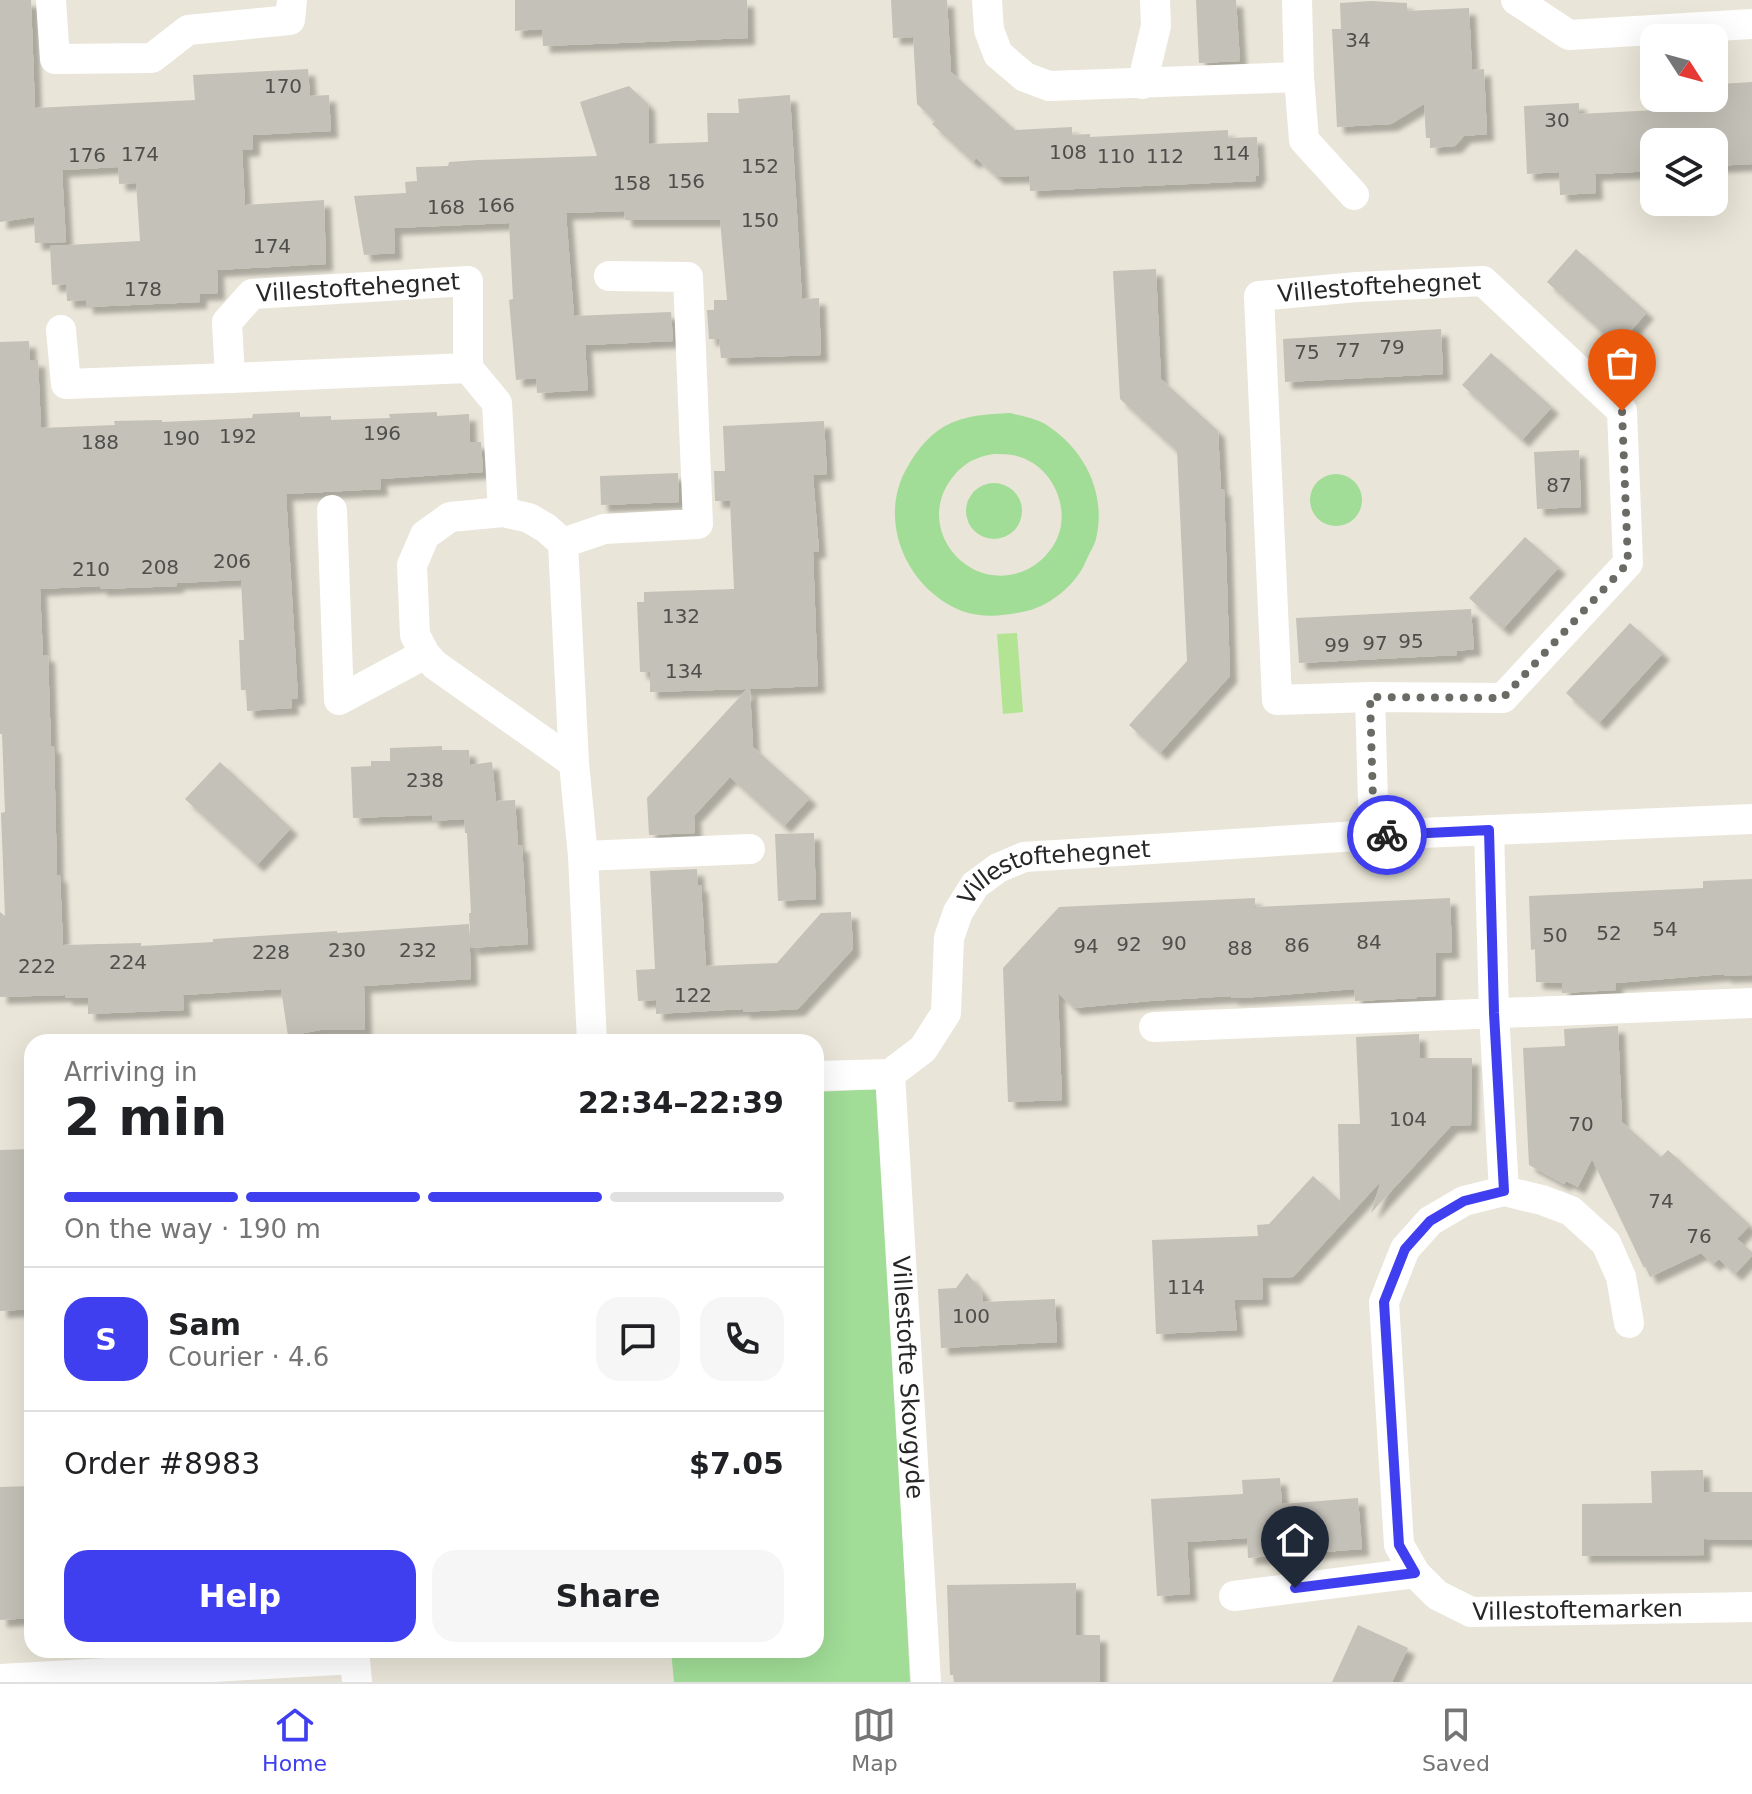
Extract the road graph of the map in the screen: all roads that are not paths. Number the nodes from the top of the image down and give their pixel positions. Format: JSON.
{"nodes":[{"id":1,"x":51,"y":0,"type":"edge"},
{"id":2,"x":292,"y":0,"type":"edge"},
{"id":3,"x":987,"y":0,"type":"edge"},
{"id":4,"x":1155,"y":0,"type":"edge"},
{"id":5,"x":1297,"y":0,"type":"edge"},
{"id":6,"x":1516,"y":0,"type":"edge"},
{"id":7,"x":1752,"y":24,"type":"edge"},
{"id":8,"x":1299,"y":77,"type":"junction"},
{"id":9,"x":1142,"y":84,"type":"junction"},
{"id":10,"x":1354,"y":195,"type":"dead end"},
{"id":11,"x":609,"y":276,"type":"dead end"},
{"id":12,"x":61,"y":330,"type":"dead end"},
{"id":13,"x":468,"y":368,"type":"junction"},
{"id":14,"x":230,"y":378,"type":"junction"},
{"id":15,"x":332,"y":510,"type":"dead end"},
{"id":16,"x":503,"y":512,"type":"junction"},
{"id":17,"x":563,"y":543,"type":"junction"},
{"id":18,"x":425,"y":654,"type":"junction"},
{"id":19,"x":1370,"y":697,"type":"junction"},
{"id":20,"x":574,"y":763,"type":"junction"},
{"id":21,"x":1752,"y":819,"type":"edge"},
{"id":22,"x":1489,"y":830,"type":"junction"},
{"id":23,"x":1374,"y":835,"type":"junction"},
{"id":24,"x":750,"y":849,"type":"dead end"},
{"id":25,"x":583,"y":856,"type":"junction"},
{"id":26,"x":1752,"y":1003,"type":"edge"},
{"id":27,"x":1494,"y":1013,"type":"junction"},
{"id":28,"x":1154,"y":1027,"type":"dead end"},
{"id":29,"x":592,"y":1034,"type":"edge"},
{"id":30,"x":890,"y":1074,"type":"junction"},
{"id":31,"x":824,"y":1076,"type":"edge"},
{"id":32,"x":1504,"y":1191,"type":"junction"},
{"id":33,"x":1629,"y":1323,"type":"dead end"},
{"id":34,"x":1415,"y":1573,"type":"junction"},
{"id":35,"x":1234,"y":1596,"type":"dead end"},
{"id":36,"x":1752,"y":1607,"type":"edge"},
{"id":37,"x":219,"y":1674,"type":"edge"},
{"id":38,"x":4,"y":1680,"type":"edge"},
{"id":39,"x":357,"y":1682,"type":"edge"},
{"id":40,"x":926,"y":1682,"type":"edge"}],
"edges":[{"from":1,"to":2,"type":"street"},
{"from":3,"to":9,"type":"street"},
{"from":4,"to":9,"type":"street"},
{"from":5,"to":8,"type":"street"},
{"from":6,"to":7,"type":"street"},
{"from":8,"to":9,"type":"street"},
{"from":8,"to":10,"type":"street"},
{"from":11,"to":17,"type":"street"},
{"from":12,"to":14,"type":"street"},
{"from":13,"to":14,"type":"street"},
{"from":13,"to":14,"type":"street","name":"Villestoftehegnet"},
{"from":13,"to":16,"type":"street"},
{"from":15,"to":18,"type":"street"},
{"from":16,"to":17,"type":"street"},
{"from":16,"to":18,"type":"street"},
{"from":17,"to":20,"type":"street"},
{"from":18,"to":20,"type":"street"},
{"from":19,"to":19,"type":"street","name":"Villestoftehegnet"},
{"from":19,"to":23,"type":"street"},
{"from":20,"to":25,"type":"street"},
{"from":21,"to":22,"type":"street","name":"Villestoftehegnet"},
{"from":22,"to":23,"type":"street","name":"Villestoftehegnet"},
{"from":22,"to":27,"type":"street"},
{"from":23,"to":30,"type":"street","name":"Villestoftehegnet"},
{"from":24,"to":25,"type":"street"},
{"from":25,"to":29,"type":"street"},
{"from":26,"to":27,"type":"street"},
{"from":27,"to":28,"type":"street"},
{"from":27,"to":32,"type":"street"},
{"from":30,"to":31,"type":"street"},
{"from":30,"to":40,"type":"street","name":"Villestofte Skovgyde"},
{"from":32,"to":33,"type":"street","name":"Villestoftemarken"},
{"from":32,"to":34,"type":"street","name":"Villestoftemarken"},
{"from":34,"to":35,"type":"street"},
{"from":34,"to":36,"type":"street","name":"Villestoftemarken"},
{"from":37,"to":38,"type":"street"},
{"from":37,"to":39,"type":"street"}]}
